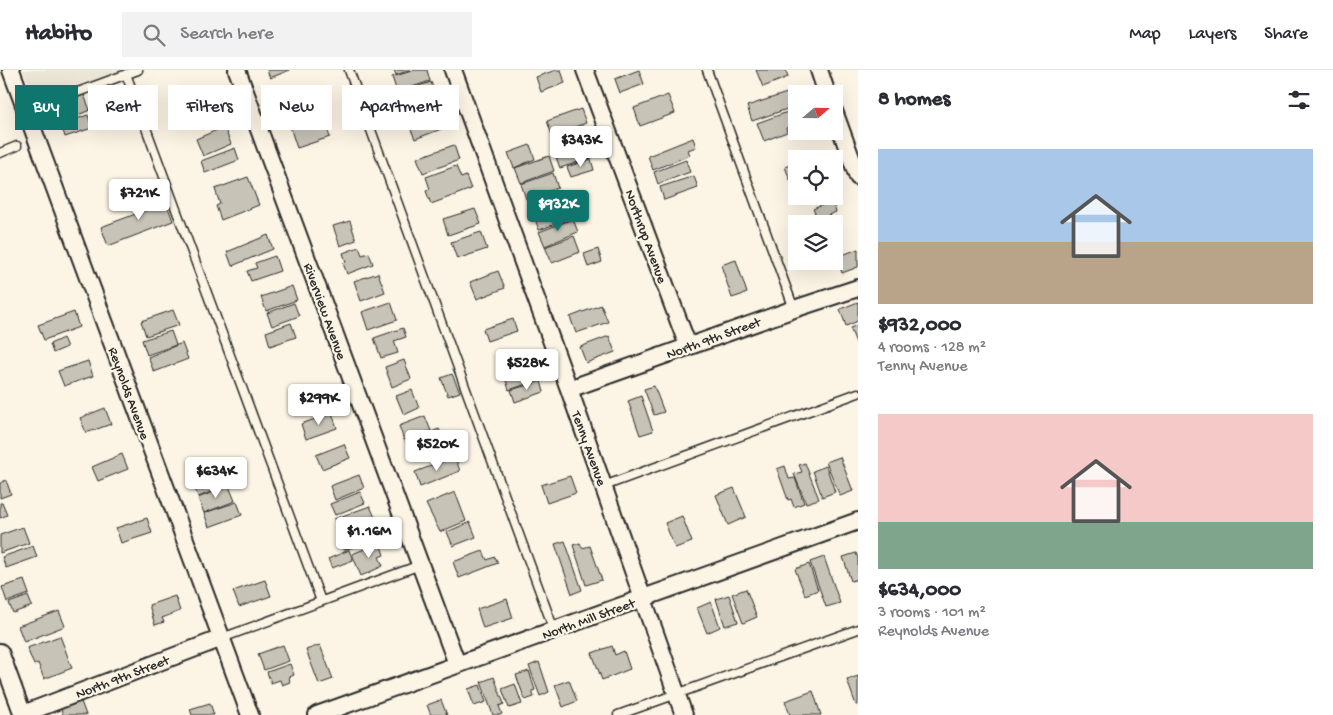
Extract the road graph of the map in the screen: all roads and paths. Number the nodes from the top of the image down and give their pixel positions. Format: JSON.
{"nodes":[{"id":1,"x":11,"y":70,"type":"edge"},
{"id":2,"x":138,"y":70,"type":"edge"},
{"id":3,"x":237,"y":70,"type":"edge"},
{"id":4,"x":349,"y":70,"type":"edge"},
{"id":5,"x":453,"y":70,"type":"edge"},
{"id":6,"x":585,"y":70,"type":"edge"},
{"id":7,"x":707,"y":70,"type":"edge"},
{"id":8,"x":818,"y":70,"type":"edge"},
{"id":9,"x":126,"y":74,"type":"junction"},
{"id":10,"x":16,"y":85,"type":"edge"},
{"id":11,"x":824,"y":85,"type":"edge"},
{"id":12,"x":78,"y":92,"type":"edge"},
{"id":13,"x":33,"y":130,"type":"edge"},
{"id":14,"x":843,"y":136,"type":"edge"},
{"id":15,"x":17,"y":146,"type":"dead end"},
{"id":16,"x":0,"y":152,"type":"edge"},
{"id":17,"x":858,"y":177,"type":"edge"},
{"id":18,"x":858,"y":288,"type":"edge"},
{"id":19,"x":794,"y":309,"type":"junction"},
{"id":20,"x":688,"y":346,"type":"junction"},
{"id":21,"x":569,"y":389,"type":"junction"},
{"id":22,"x":858,"y":393,"type":"edge"},
{"id":23,"x":604,"y":486,"type":"junction"},
{"id":24,"x":858,"y":520,"type":"edge"},
{"id":25,"x":420,"y":564,"type":"junction"},
{"id":26,"x":642,"y":598,"type":"junction"},
{"id":27,"x":321,"y":601,"type":"junction"},
{"id":28,"x":858,"y":629,"type":"edge"},
{"id":29,"x":554,"y":630,"type":"junction"},
{"id":30,"x":222,"y":638,"type":"junction"},
{"id":31,"x":0,"y":652,"type":"edge"},
{"id":32,"x":457,"y":664,"type":"junction"},
{"id":33,"x":676,"y":693,"type":"junction"},
{"id":34,"x":23,"y":714,"type":"edge"},
{"id":35,"x":250,"y":715,"type":"edge"},
{"id":36,"x":317,"y":715,"type":"edge"},
{"id":37,"x":618,"y":715,"type":"edge"},
{"id":38,"x":684,"y":715,"type":"edge"}],
"edges":[{"from":1,"to":10,"type":"street","name":"Reynolds Avenue"},
{"from":2,"to":9,"type":"lane"},
{"from":3,"to":25,"type":"street","name":"Riverview Avenue"},
{"from":4,"to":29,"type":"lane"},
{"from":5,"to":21,"type":"street","name":"Tenny Avenue"},
{"from":6,"to":20,"type":"street","name":"Northrup Avenue"},
{"from":7,"to":19,"type":"lane"},
{"from":8,"to":11,"type":"street"},
{"from":9,"to":12,"type":"lane"},
{"from":9,"to":27,"type":"lane"},
{"from":13,"to":30,"type":"street","name":"Reynolds Avenue"},
{"from":14,"to":17,"type":"street"},
{"from":15,"to":16,"type":"lane"},
{"from":18,"to":19,"type":"street","name":"North 9th Street"},
{"from":19,"to":20,"type":"street","name":"North 9th Street"},
{"from":20,"to":21,"type":"street","name":"North 9th Street"},
{"from":21,"to":23,"type":"street","name":"Tenny Avenue"},
{"from":22,"to":23,"type":"lane"},
{"from":23,"to":26,"type":"street","name":"Tenny Avenue"},
{"from":24,"to":26,"type":"street","name":"North Mill Street"},
{"from":25,"to":27,"type":"lane"},
{"from":25,"to":32,"type":"street","name":"Riverview Avenue"},
{"from":26,"to":29,"type":"street","name":"North Mill Street"},
{"from":26,"to":33,"type":"street","name":"Tenny Avenue"},
{"from":27,"to":30,"type":"lane"},
{"from":28,"to":33,"type":"lane"},
{"from":29,"to":32,"type":"street","name":"North Mill Street"},
{"from":30,"to":34,"type":"street","name":"North 9th Street"},
{"from":30,"to":35,"type":"street","name":"Reynolds Avenue"},
{"from":31,"to":34,"type":"street"},
{"from":32,"to":36,"type":"street","name":"North Mill Street"},
{"from":33,"to":37,"type":"lane"},
{"from":33,"to":38,"type":"street","name":"Tenny Avenue"}]}
